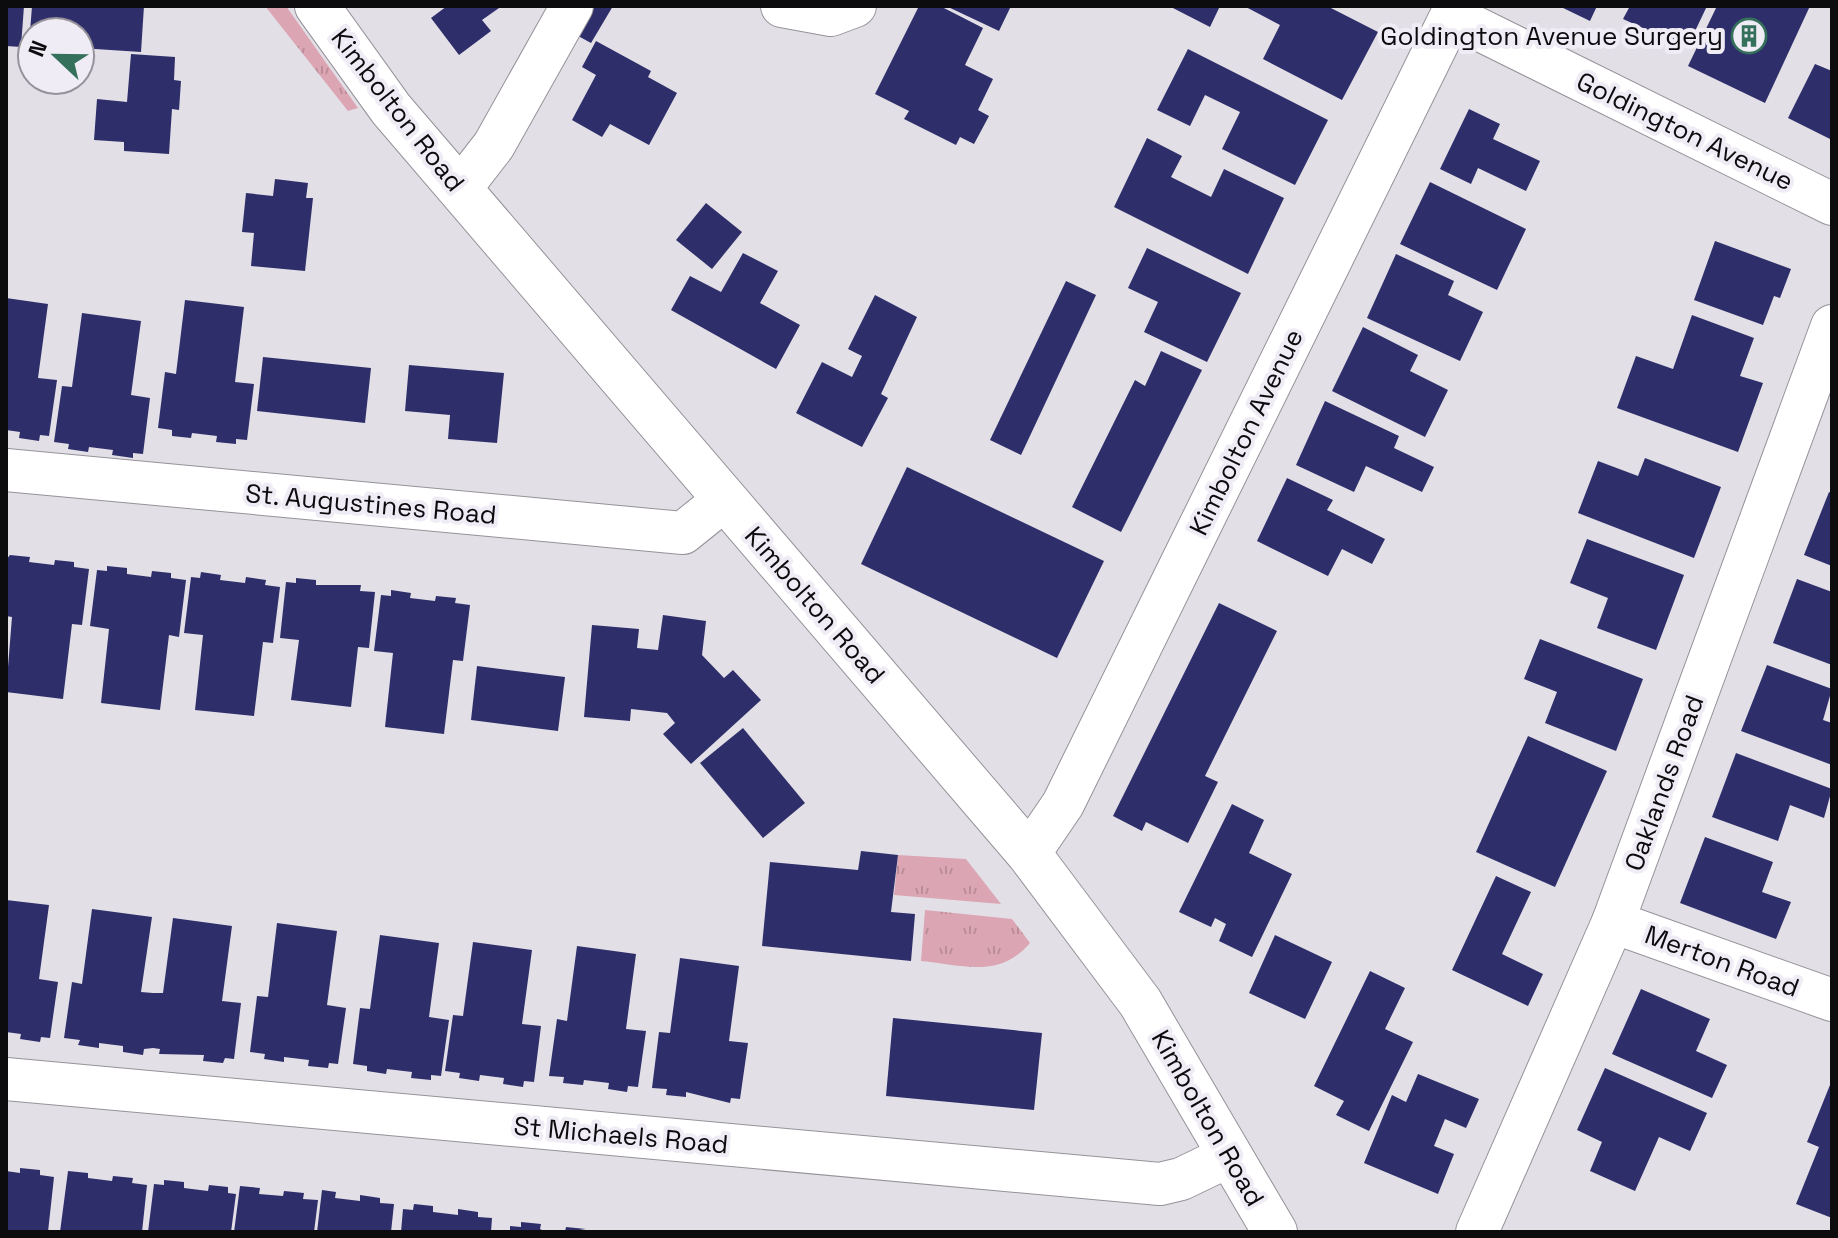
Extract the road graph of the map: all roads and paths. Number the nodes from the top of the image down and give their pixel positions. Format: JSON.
{"nodes":[{"id":1,"x":317,"y":6,"type":"edge"},
{"id":2,"x":572,"y":6,"type":"edge"},
{"id":3,"x":782,"y":6,"type":"edge"},
{"id":4,"x":855,"y":6,"type":"edge"},
{"id":5,"x":1454,"y":11,"type":"edge"},
{"id":6,"x":460,"y":189,"type":"junction"},
{"id":7,"x":1832,"y":204,"type":"edge"},
{"id":8,"x":1832,"y":326,"type":"edge"},
{"id":9,"x":6,"y":470,"type":"edge"},
{"id":10,"x":724,"y":500,"type":"junction"},
{"id":11,"x":1029,"y":854,"type":"junction"},
{"id":12,"x":1613,"y":922,"type":"junction"},
{"id":13,"x":1832,"y":1000,"type":"edge"},
{"id":14,"x":6,"y":1079,"type":"edge"},
{"id":15,"x":1229,"y":1156,"type":"junction"},
{"id":16,"x":1275,"y":1232,"type":"edge"},
{"id":17,"x":1477,"y":1232,"type":"edge"}],
"edges":[{"from":1,"to":6,"type":"main road","name":"Kimbolton Road"},
{"from":2,"to":6,"type":"street"},
{"from":3,"to":4,"type":"street"},
{"from":5,"to":7,"type":"street","name":"Goldington Avenue"},
{"from":5,"to":11,"type":"street","name":"Kimbolton Avenue"},
{"from":6,"to":10,"type":"main road","name":"Kimbolton Road"},
{"from":8,"to":12,"type":"street","name":"Oaklands Road"},
{"from":9,"to":10,"type":"street","name":"St. Augustines Road"},
{"from":10,"to":11,"type":"main road","name":"Kimbolton Road"},
{"from":11,"to":15,"type":"main road","name":"Kimbolton Road"},
{"from":12,"to":13,"type":"street","name":"Merton Road"},
{"from":12,"to":17,"type":"street","name":"Oaklands Road"},
{"from":14,"to":15,"type":"street","name":"St Michaels Road"},
{"from":15,"to":16,"type":"main road","name":"Kimbolton Road"}]}
